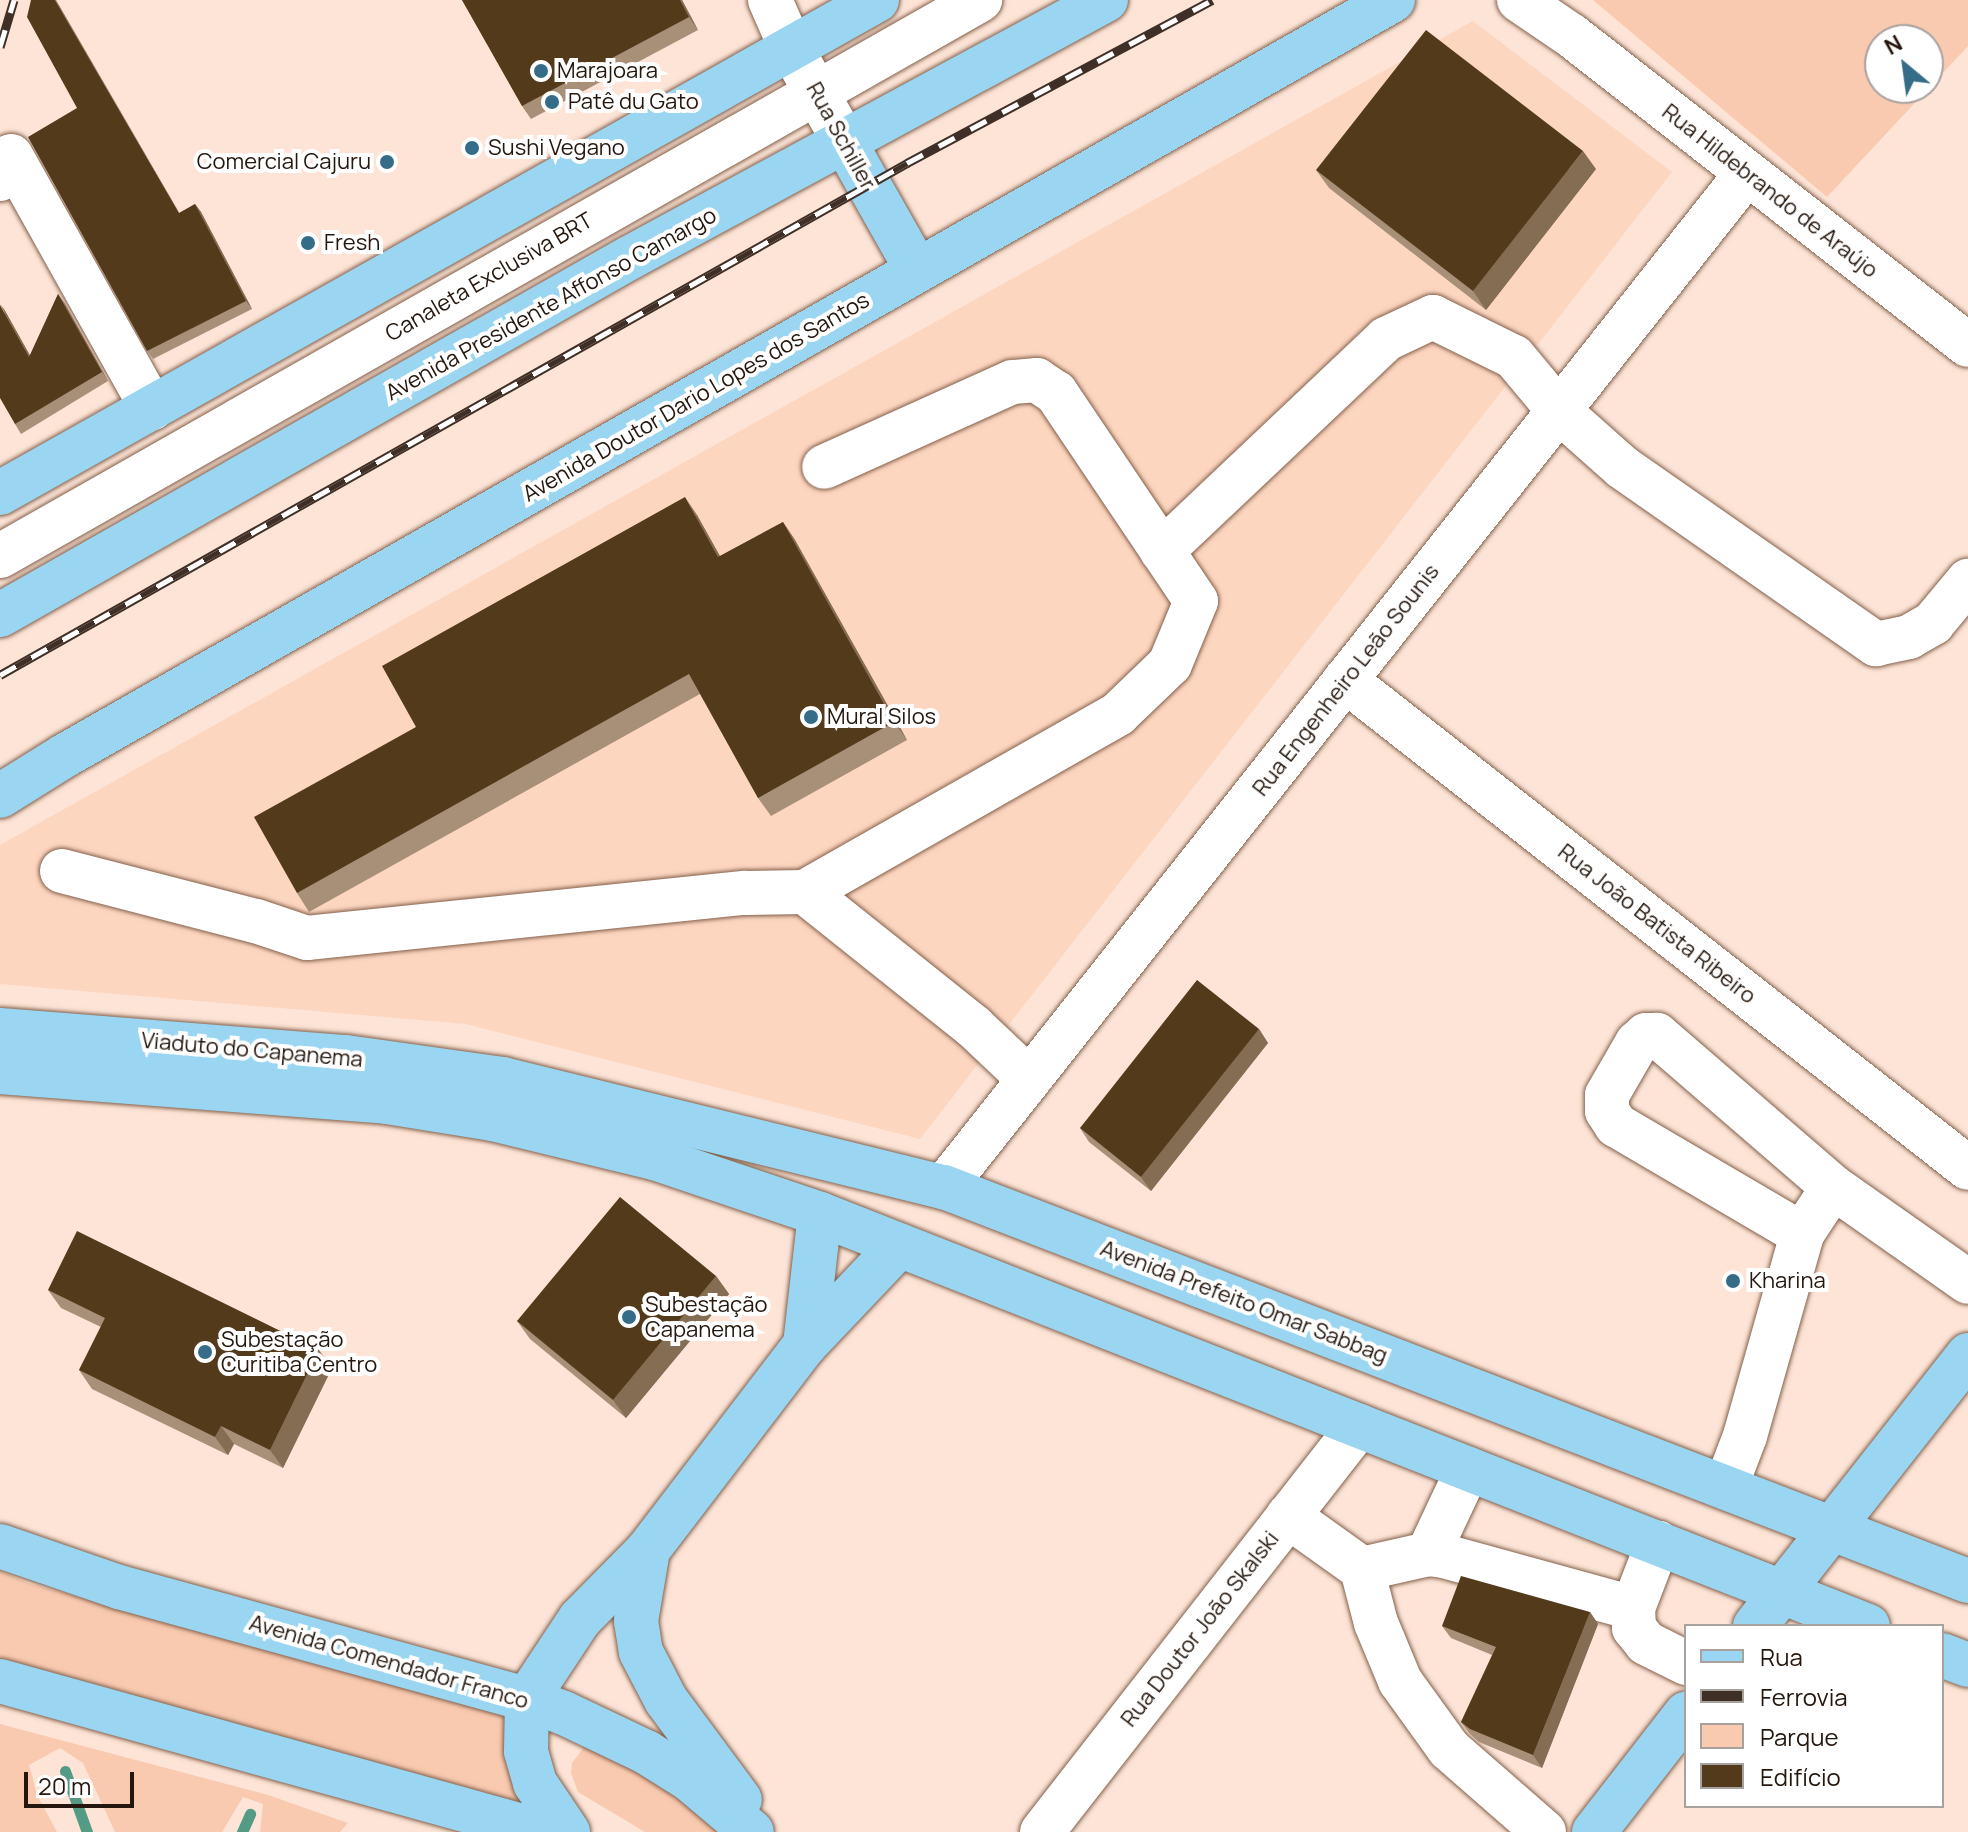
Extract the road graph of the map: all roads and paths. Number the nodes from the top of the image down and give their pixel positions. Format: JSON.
{"nodes":[{"id":1,"x":770,"y":0,"type":"edge"},
{"id":2,"x":877,"y":0,"type":"edge"},
{"id":3,"x":980,"y":0,"type":"edge"},
{"id":4,"x":1106,"y":0,"type":"edge"},
{"id":5,"x":1393,"y":0,"type":"edge"},
{"id":6,"x":1519,"y":0,"type":"edge"},
{"id":7,"x":1564,"y":18,"type":"edge"},
{"id":8,"x":791,"y":48,"type":"junction"},
{"id":9,"x":816,"y":92,"type":"junction"},
{"id":10,"x":844,"y":141,"type":"junction"},
{"id":11,"x":1747,"y":173,"type":"junction"},
{"id":12,"x":0,"y":179,"type":"edge"},
{"id":13,"x":917,"y":270,"type":"junction"},
{"id":14,"x":1968,"y":345,"type":"edge"},
{"id":15,"x":152,"y":408,"type":"junction"},
{"id":16,"x":1559,"y":411,"type":"junction"},
{"id":17,"x":824,"y":467,"type":"dead end"},
{"id":18,"x":0,"y":493,"type":"edge"},
{"id":19,"x":1162,"y":551,"type":"junction"},
{"id":20,"x":0,"y":556,"type":"edge"},
{"id":21,"x":1968,"y":581,"type":"edge"},
{"id":22,"x":0,"y":615,"type":"edge"},
{"id":23,"x":1345,"y":680,"type":"junction"},
{"id":24,"x":0,"y":796,"type":"edge"},
{"id":25,"x":62,"y":871,"type":"dead end"},
{"id":26,"x":805,"y":892,"type":"junction"},
{"id":27,"x":0,"y":1030,"type":"edge"},
{"id":28,"x":0,"y":1072,"type":"edge"},
{"id":29,"x":1029,"y":1079,"type":"junction"},
{"id":30,"x":498,"y":1099,"type":"junction"},
{"id":31,"x":1968,"y":1168,"type":"edge"},
{"id":32,"x":944,"y":1187,"type":"junction"},
{"id":33,"x":1833,"y":1187,"type":"junction"},
{"id":34,"x":820,"y":1214,"type":"junction"},
{"id":35,"x":1802,"y":1234,"type":"junction"},
{"id":36,"x":899,"y":1246,"type":"junction"},
{"id":37,"x":1968,"y":1282,"type":"edge"},
{"id":38,"x":805,"y":1345,"type":"junction"},
{"id":39,"x":1968,"y":1355,"type":"edge"},
{"id":40,"x":1359,"y":1426,"type":"junction"},
{"id":41,"x":1468,"y":1469,"type":"junction"},
{"id":42,"x":1726,"y":1486,"type":"junction"},
{"id":43,"x":1288,"y":1516,"type":"junction"},
{"id":44,"x":1832,"y":1528,"type":"junction"},
{"id":45,"x":1658,"y":1543,"type":"junction"},
{"id":46,"x":0,"y":1546,"type":"edge"},
{"id":47,"x":648,"y":1550,"type":"junction"},
{"id":48,"x":1428,"y":1554,"type":"junction"},
{"id":49,"x":1362,"y":1569,"type":"junction"},
{"id":50,"x":1968,"y":1581,"type":"edge"},
{"id":51,"x":1782,"y":1592,"type":"junction"},
{"id":52,"x":1633,"y":1608,"type":"junction"},
{"id":53,"x":1757,"y":1624,"type":"edge"},
{"id":54,"x":1863,"y":1624,"type":"edge"},
{"id":55,"x":1944,"y":1656,"type":"edge"},
{"id":56,"x":1684,"y":1662,"type":"edge"},
{"id":57,"x":1968,"y":1665,"type":"edge"},
{"id":58,"x":0,"y":1681,"type":"edge"},
{"id":59,"x":527,"y":1699,"type":"junction"},
{"id":60,"x":1684,"y":1717,"type":"edge"},
{"id":61,"x":544,"y":1832,"type":"edge"},
{"id":62,"x":568,"y":1832,"type":"edge"},
{"id":63,"x":752,"y":1832,"type":"edge"},
{"id":64,"x":763,"y":1832,"type":"edge"},
{"id":65,"x":1042,"y":1832,"type":"edge"},
{"id":66,"x":1544,"y":1832,"type":"edge"},
{"id":67,"x":1594,"y":1832,"type":"edge"}],
"edges":[{"from":1,"to":8,"type":"street","name":"Rua Schiller"},
{"from":2,"to":8,"type":"main road"},
{"from":3,"to":9,"type":"street","name":"Canaleta Exclusiva BRT"},
{"from":4,"to":10,"type":"main road","name":"Avenida Presidente Affonso Camargo"},
{"from":5,"to":13,"type":"main road","name":"Avenida Doutor Dario Lopes dos Santos"},
{"from":6,"to":7,"type":"street","name":"Rua Hildebrando de Araújo"},
{"from":7,"to":11,"type":"street","name":"Rua Hildebrando de Araújo"},
{"from":8,"to":9,"type":"street","name":"Rua Schiller"},
{"from":8,"to":15,"type":"main road"},
{"from":9,"to":10,"type":"street","name":"Rua Schiller"},
{"from":9,"to":20,"type":"street","name":"Canaleta Exclusiva BRT"},
{"from":10,"to":13,"type":"main road","name":"Rua Schiller"},
{"from":10,"to":22,"type":"main road","name":"Avenida Presidente Affonso Camargo"},
{"from":11,"to":14,"type":"street","name":"Rua Hildebrando de Araújo"},
{"from":11,"to":16,"type":"street","name":"Rua Engenheiro Leão Sounis"},
{"from":12,"to":15,"type":"street"},
{"from":13,"to":24,"type":"main road","name":"Avenida Doutor Dario Lopes dos Santos"},
{"from":15,"to":18,"type":"main road"},
{"from":16,"to":19,"type":"street"},
{"from":16,"to":21,"type":"street"},
{"from":16,"to":23,"type":"street","name":"Rua Engenheiro Leão Sounis"},
{"from":17,"to":19,"type":"street"},
{"from":19,"to":26,"type":"street"},
{"from":23,"to":29,"type":"street","name":"Rua Engenheiro Leão Sounis"},
{"from":23,"to":31,"type":"street","name":"Rua João Batista Ribeiro"},
{"from":25,"to":26,"type":"street"},
{"from":26,"to":29,"type":"street"},
{"from":27,"to":30,"type":"main road","name":"Viaduto do Capanema"},
{"from":28,"to":30,"type":"main road","name":"Viaduto do Capanema"},
{"from":29,"to":32,"type":"street","name":"Rua Engenheiro Leão Sounis"},
{"from":30,"to":32,"type":"main road","name":"Avenida Prefeito Omar Sabbag"},
{"from":30,"to":34,"type":"main road"},
{"from":32,"to":42,"type":"main road","name":"Avenida Prefeito Omar Sabbag"},
{"from":33,"to":35,"type":"street"},
{"from":33,"to":35,"type":"street"},
{"from":33,"to":37,"type":"street"},
{"from":34,"to":36,"type":"main road"},
{"from":34,"to":38,"type":"main road"},
{"from":35,"to":42,"type":"street"},
{"from":36,"to":38,"type":"main road"},
{"from":36,"to":40,"type":"main road"},
{"from":38,"to":47,"type":"main road"},
{"from":39,"to":44,"type":"main road"},
{"from":40,"to":41,"type":"main road"},
{"from":40,"to":43,"type":"street","name":"Rua Doutor João Skalski"},
{"from":41,"to":45,"type":"main road"},
{"from":41,"to":48,"type":"street"},
{"from":42,"to":44,"type":"main road","name":"Avenida Prefeito Omar Sabbag"},
{"from":43,"to":49,"type":"street"},
{"from":43,"to":65,"type":"street","name":"Rua Doutor João Skalski"},
{"from":44,"to":50,"type":"main road","name":"Avenida Prefeito Omar Sabbag"},
{"from":44,"to":51,"type":"main road"},
{"from":45,"to":51,"type":"main road"},
{"from":45,"to":52,"type":"street"},
{"from":46,"to":59,"type":"main road","name":"Avenida Comendador Franco"},
{"from":47,"to":59,"type":"main road"},
{"from":47,"to":64,"type":"main road"},
{"from":48,"to":49,"type":"street"},
{"from":48,"to":52,"type":"street"},
{"from":49,"to":66,"type":"street"},
{"from":51,"to":53,"type":"main road"},
{"from":51,"to":54,"type":"main road"},
{"from":52,"to":56,"type":"street"},
{"from":55,"to":57,"type":"main road"},
{"from":58,"to":61,"type":"main road"},
{"from":59,"to":62,"type":"main road"},
{"from":59,"to":63,"type":"main road","name":"Avenida Comendador Franco"},
{"from":60,"to":67,"type":"main road"}]}
